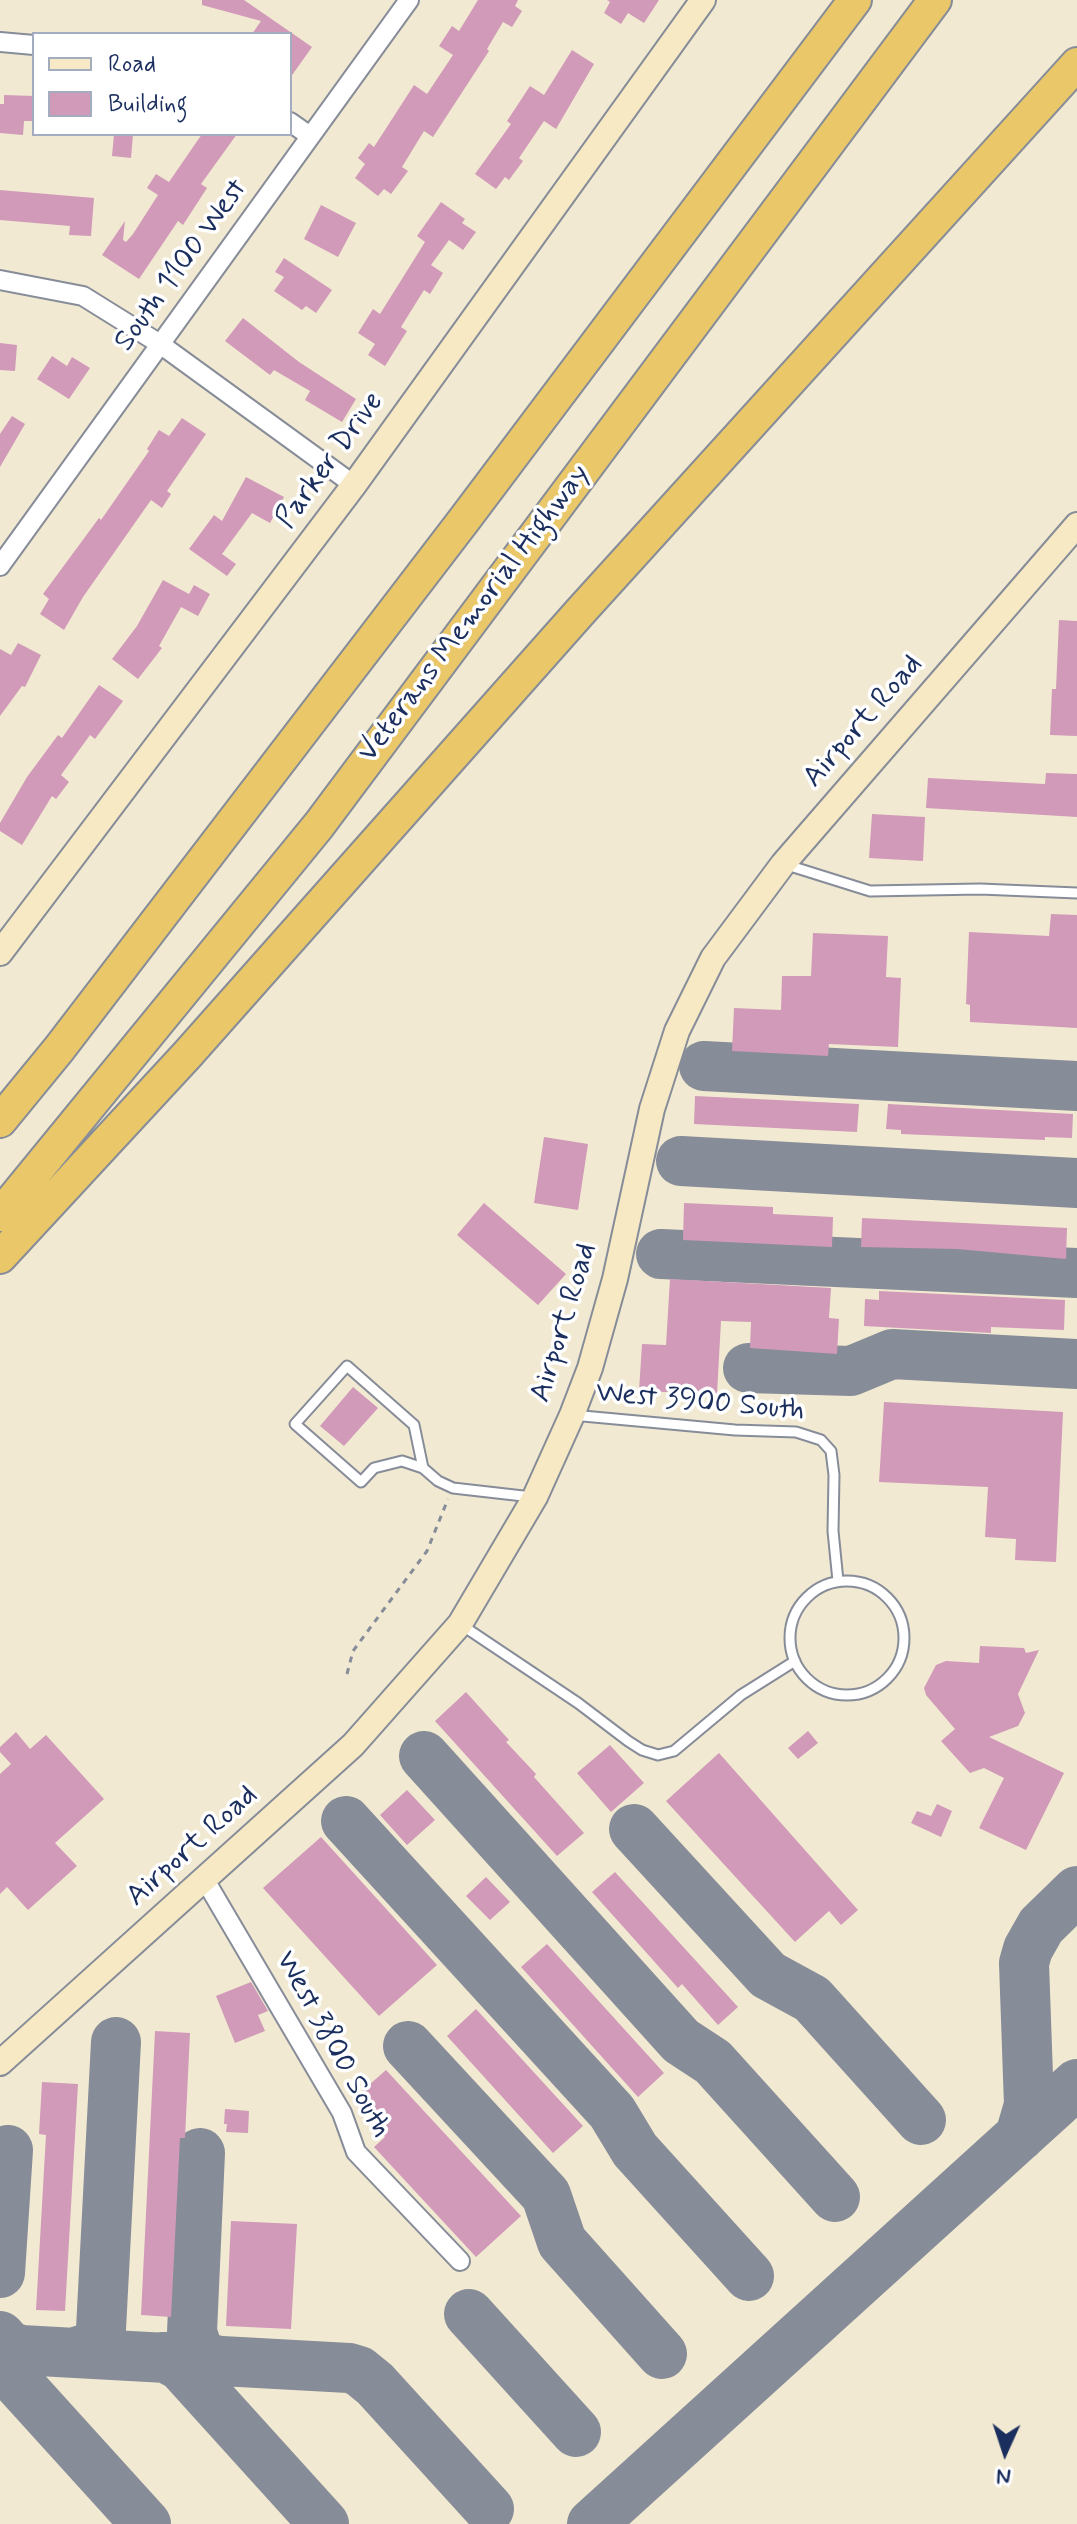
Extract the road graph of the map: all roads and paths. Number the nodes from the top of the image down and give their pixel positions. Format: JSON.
{"nodes":[{"id":1,"x":409,"y":0,"type":"edge"},
{"id":2,"x":703,"y":0,"type":"edge"},
{"id":3,"x":935,"y":0,"type":"edge"},
{"id":4,"x":849,"y":6,"type":"edge"},
{"id":5,"x":0,"y":42,"type":"edge"},
{"id":6,"x":32,"y":45,"type":"edge"},
{"id":7,"x":1077,"y":64,"type":"edge"},
{"id":8,"x":292,"y":123,"type":"edge"},
{"id":9,"x":310,"y":136,"type":"junction"},
{"id":10,"x":0,"y":280,"type":"edge"},
{"id":11,"x":160,"y":344,"type":"junction"},
{"id":12,"x":354,"y":485,"type":"junction"},
{"id":13,"x":1077,"y":525,"type":"edge"},
{"id":14,"x":0,"y":566,"type":"edge"},
{"id":15,"x":783,"y":864,"type":"junction"},
{"id":16,"x":1077,"y":893,"type":"edge"},
{"id":17,"x":0,"y":953,"type":"edge"},
{"id":18,"x":0,"y":1121,"type":"edge"},
{"id":19,"x":0,"y":1215,"type":"edge"},
{"id":20,"x":0,"y":1257,"type":"edge"},
{"id":21,"x":572,"y":1415,"type":"junction"},
{"id":22,"x":423,"y":1468,"type":"junction"},
{"id":23,"x":453,"y":1488,"type":"junction"},
{"id":24,"x":535,"y":1497,"type":"junction"},
{"id":25,"x":838,"y":1581,"type":"junction"},
{"id":26,"x":460,"y":1624,"type":"junction"},
{"id":27,"x":795,"y":1661,"type":"junction"},
{"id":28,"x":347,"y":1674,"type":"dead end"},
{"id":29,"x":205,"y":1880,"type":"junction"},
{"id":30,"x":0,"y":2063,"type":"edge"},
{"id":31,"x":460,"y":2261,"type":"dead end"}],
"edges":[{"from":1,"to":9,"type":"street","name":"South 1100 West"},
{"from":2,"to":12,"type":"street","name":"Parker Drive"},
{"from":3,"to":19,"type":"highway","name":"Veterans Memorial Highway"},
{"from":4,"to":18,"type":"highway"},
{"from":5,"to":6,"type":"street"},
{"from":7,"to":20,"type":"highway"},
{"from":8,"to":9,"type":"street"},
{"from":9,"to":11,"type":"street","name":"South 1100 West"},
{"from":10,"to":11,"type":"street"},
{"from":11,"to":12,"type":"street"},
{"from":11,"to":14,"type":"street","name":"South 1100 West"},
{"from":12,"to":17,"type":"street","name":"Parker Drive"},
{"from":13,"to":15,"type":"street","name":"Airport Road"},
{"from":15,"to":16,"type":"lane"},
{"from":15,"to":21,"type":"street","name":"Airport Road"},
{"from":21,"to":24,"type":"street","name":"Airport Road"},
{"from":21,"to":25,"type":"lane","name":"West 3900 South"},
{"from":22,"to":22,"type":"lane"},
{"from":22,"to":23,"type":"lane"},
{"from":23,"to":24,"type":"lane"},
{"from":23,"to":28,"type":"path"},
{"from":24,"to":26,"type":"street","name":"Airport Road"},
{"from":25,"to":27,"type":"lane"},
{"from":25,"to":27,"type":"lane"},
{"from":26,"to":27,"type":"lane"},
{"from":26,"to":29,"type":"street","name":"Airport Road"},
{"from":29,"to":30,"type":"street","name":"Airport Road"},
{"from":29,"to":31,"type":"street","name":"West 3800 South"}]}
